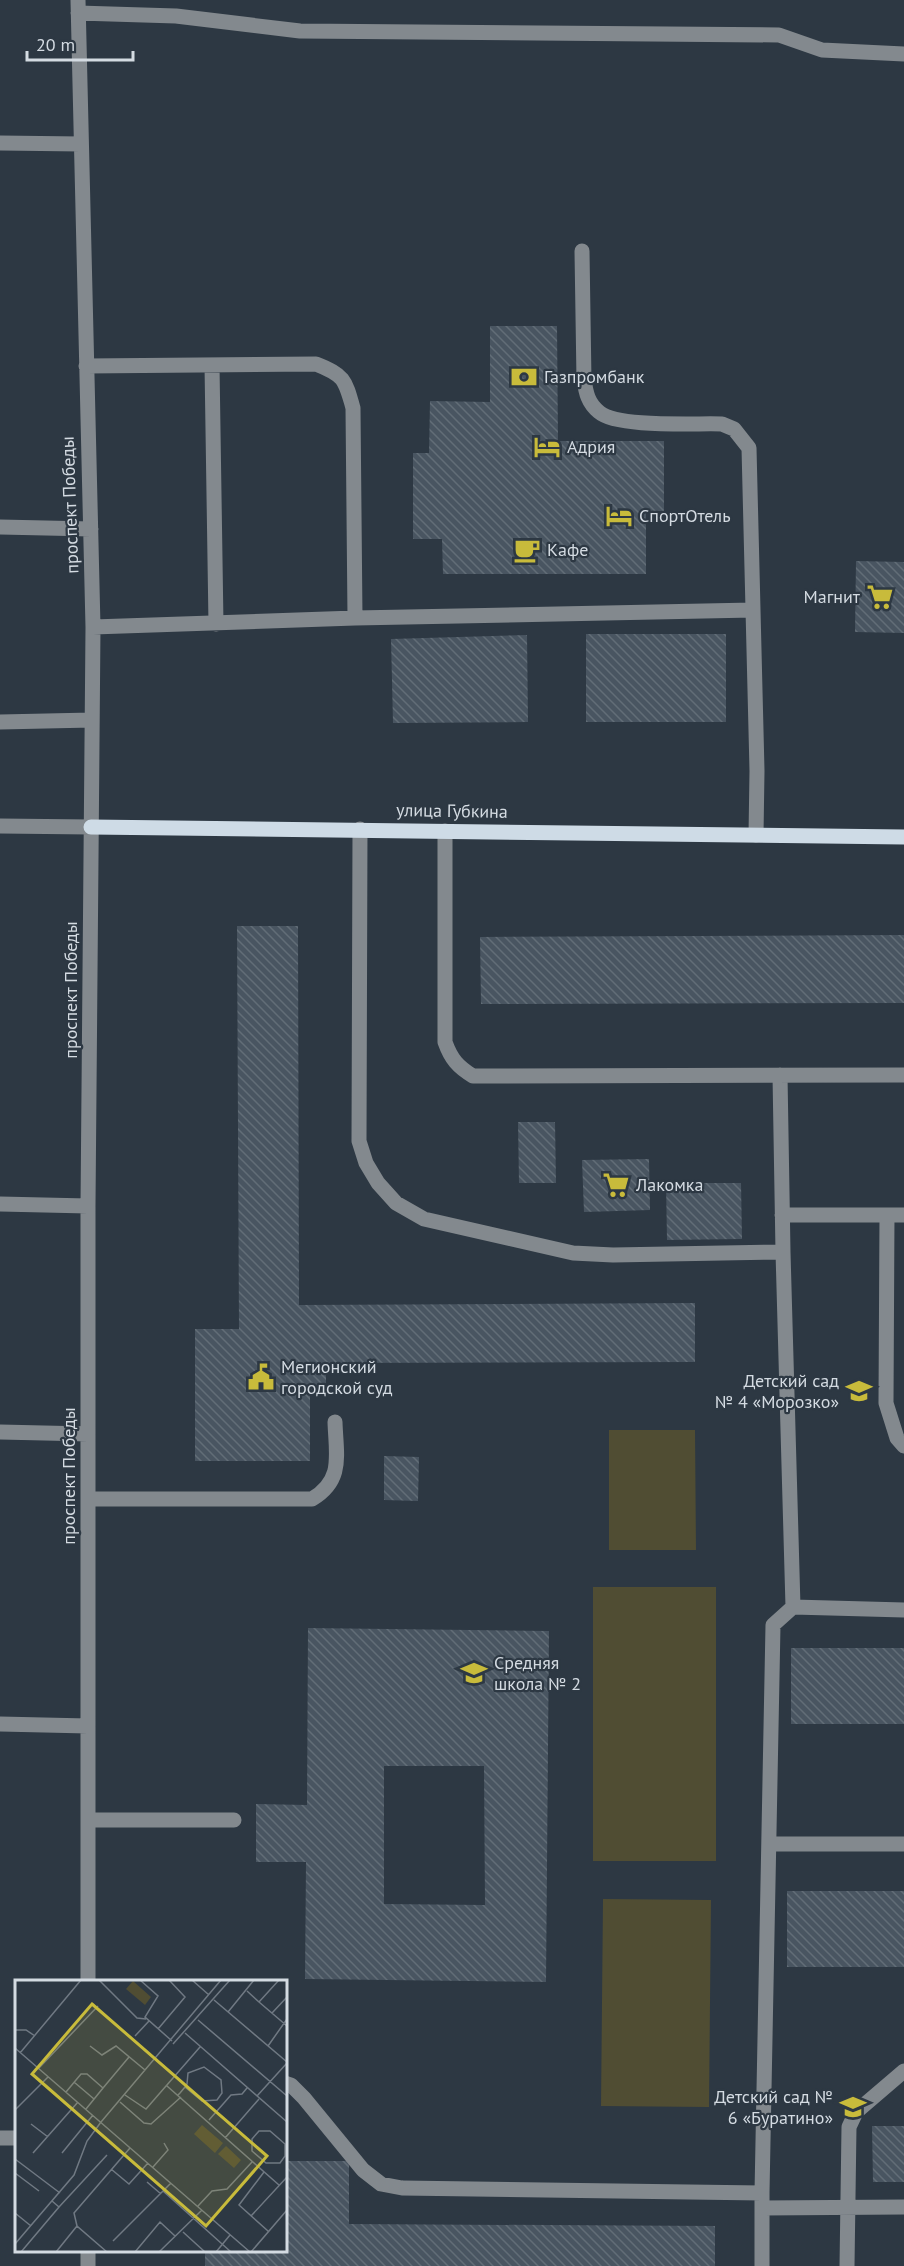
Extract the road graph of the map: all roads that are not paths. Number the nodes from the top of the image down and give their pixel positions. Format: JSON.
{"nodes":[{"id":1,"x":78,"y":7,"type":"edge"},
{"id":2,"x":904,"y":54,"type":"edge"},
{"id":3,"x":0,"y":143,"type":"edge"},
{"id":4,"x":81,"y":144,"type":"junction"},
{"id":5,"x":582,"y":251,"type":"dead end"},
{"id":6,"x":212,"y":365,"type":"junction"},
{"id":7,"x":86,"y":366,"type":"junction"},
{"id":8,"x":0,"y":527,"type":"edge"},
{"id":9,"x":91,"y":529,"type":"junction"},
{"id":10,"x":753,"y":610,"type":"junction"},
{"id":11,"x":355,"y":618,"type":"junction"},
{"id":12,"x":216,"y":624,"type":"junction"},
{"id":13,"x":93,"y":627,"type":"junction"},
{"id":14,"x":92,"y":720,"type":"junction"},
{"id":15,"x":0,"y":722,"type":"edge"},
{"id":16,"x":0,"y":826,"type":"edge"},
{"id":17,"x":91,"y":827,"type":"junction"},
{"id":18,"x":360,"y":830,"type":"junction"},
{"id":19,"x":444,"y":831,"type":"junction"},
{"id":20,"x":756,"y":835,"type":"junction"},
{"id":21,"x":904,"y":837,"type":"edge"},
{"id":22,"x":780,"y":1075,"type":"junction"},
{"id":23,"x":904,"y":1075,"type":"edge"},
{"id":24,"x":0,"y":1204,"type":"edge"},
{"id":25,"x":88,"y":1206,"type":"junction"},
{"id":26,"x":782,"y":1215,"type":"junction"},
{"id":27,"x":887,"y":1215,"type":"junction"},
{"id":28,"x":904,"y":1215,"type":"edge"},
{"id":29,"x":783,"y":1252,"type":"junction"},
{"id":30,"x":336,"y":1422,"type":"dead end"},
{"id":31,"x":0,"y":1432,"type":"edge"},
{"id":32,"x":88,"y":1434,"type":"junction"},
{"id":33,"x":904,"y":1446,"type":"edge"},
{"id":34,"x":88,"y":1499,"type":"junction"},
{"id":35,"x":793,"y":1607,"type":"junction"},
{"id":36,"x":904,"y":1610,"type":"edge"},
{"id":37,"x":0,"y":1724,"type":"edge"},
{"id":38,"x":88,"y":1726,"type":"junction"},
{"id":39,"x":88,"y":1820,"type":"junction"},
{"id":40,"x":234,"y":1820,"type":"dead end"},
{"id":41,"x":769,"y":1844,"type":"junction"},
{"id":42,"x":904,"y":1844,"type":"edge"},
{"id":43,"x":88,"y":1980,"type":"edge"},
{"id":44,"x":904,"y":2071,"type":"edge"},
{"id":45,"x":286,"y":2083,"type":"edge"},
{"id":46,"x":762,"y":2200,"type":"junction"},
{"id":47,"x":848,"y":2207,"type":"junction"},
{"id":48,"x":904,"y":2207,"type":"edge"},
{"id":49,"x":762,"y":2266,"type":"edge"},
{"id":50,"x":847,"y":2266,"type":"edge"}],
"edges":[{"from":1,"to":2,"type":"street"},
{"from":1,"to":4,"type":"street","name":"проспект Победы"},
{"from":3,"to":4,"type":"street"},
{"from":4,"to":7,"type":"street","name":"проспект Победы"},
{"from":5,"to":10,"type":"street"},
{"from":6,"to":7,"type":"street"},
{"from":6,"to":11,"type":"street"},
{"from":6,"to":12,"type":"street"},
{"from":7,"to":9,"type":"street","name":"проспект Победы"},
{"from":8,"to":9,"type":"street"},
{"from":9,"to":13,"type":"street","name":"проспект Победы"},
{"from":10,"to":11,"type":"street"},
{"from":10,"to":20,"type":"street"},
{"from":11,"to":12,"type":"street"},
{"from":12,"to":13,"type":"street"},
{"from":13,"to":14,"type":"street","name":"проспект Победы"},
{"from":14,"to":15,"type":"street"},
{"from":14,"to":17,"type":"street","name":"проспект Победы"},
{"from":16,"to":17,"type":"street","name":"улица Губкина"},
{"from":17,"to":18,"type":"main road","name":"улица Губкина"},
{"from":17,"to":25,"type":"street","name":"проспект Победы"},
{"from":18,"to":19,"type":"main road","name":"улица Губкина"},
{"from":18,"to":29,"type":"street"},
{"from":19,"to":20,"type":"main road","name":"улица Губкина"},
{"from":19,"to":22,"type":"street"},
{"from":20,"to":21,"type":"main road","name":"улица Губкина"},
{"from":22,"to":23,"type":"street"},
{"from":22,"to":26,"type":"street"},
{"from":24,"to":25,"type":"street"},
{"from":25,"to":32,"type":"street","name":"проспект Победы"},
{"from":26,"to":27,"type":"street"},
{"from":26,"to":29,"type":"street"},
{"from":27,"to":28,"type":"street"},
{"from":27,"to":33,"type":"street"},
{"from":29,"to":35,"type":"street"},
{"from":30,"to":34,"type":"street"},
{"from":31,"to":32,"type":"street"},
{"from":32,"to":34,"type":"street","name":"проспект Победы"},
{"from":34,"to":38,"type":"street","name":"проспект Победы"},
{"from":35,"to":36,"type":"street"},
{"from":35,"to":41,"type":"street"},
{"from":37,"to":38,"type":"street"},
{"from":38,"to":39,"type":"street","name":"проспект Победы"},
{"from":39,"to":40,"type":"street"},
{"from":39,"to":43,"type":"street","name":"проспект Победы"},
{"from":41,"to":42,"type":"street"},
{"from":41,"to":46,"type":"street"},
{"from":44,"to":47,"type":"street"},
{"from":45,"to":46,"type":"street"},
{"from":46,"to":47,"type":"street"},
{"from":46,"to":49,"type":"street"},
{"from":47,"to":48,"type":"street"},
{"from":47,"to":50,"type":"street"}]}
